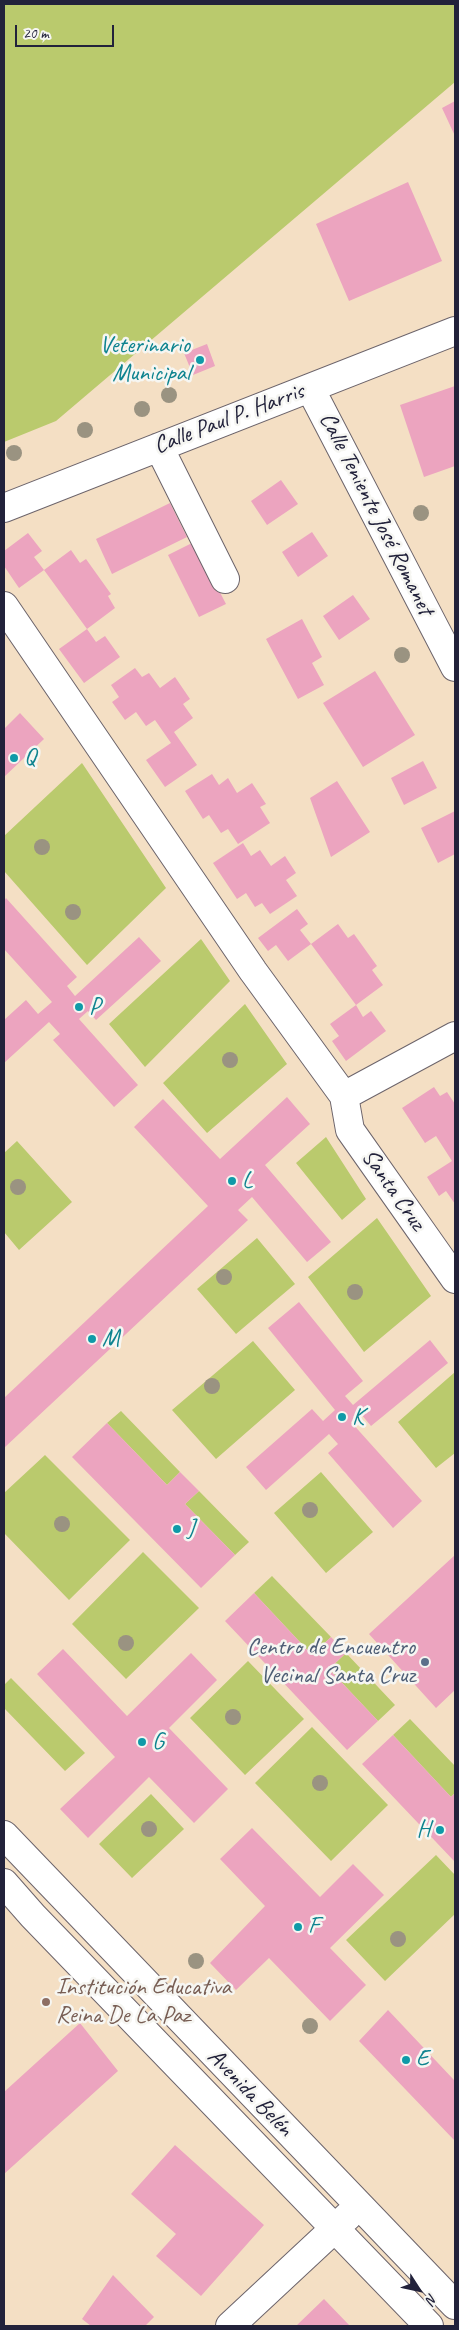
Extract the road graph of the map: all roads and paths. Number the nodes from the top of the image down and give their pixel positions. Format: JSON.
{"nodes":[{"id":1,"x":455,"y":331,"type":"edge"},
{"id":2,"x":310,"y":388,"type":"junction"},
{"id":3,"x":159,"y":447,"type":"junction"},
{"id":4,"x":4,"y":508,"type":"edge"},
{"id":5,"x":225,"y":579,"type":"dead end"},
{"id":6,"x":4,"y":606,"type":"edge"},
{"id":7,"x":455,"y":667,"type":"edge"},
{"id":8,"x":455,"y":1036,"type":"edge"},
{"id":9,"x":344,"y":1096,"type":"junction"},
{"id":10,"x":455,"y":1279,"type":"edge"},
{"id":11,"x":4,"y":1835,"type":"edge"},
{"id":12,"x":23,"y":1856,"type":"junction"},
{"id":13,"x":4,"y":1875,"type":"edge"},
{"id":14,"x":4,"y":1883,"type":"edge"},
{"id":15,"x":358,"y":2206,"type":"junction"},
{"id":16,"x":335,"y":2228,"type":"junction"},
{"id":17,"x":455,"y":2305,"type":"edge"},
{"id":18,"x":230,"y":2326,"type":"edge"},
{"id":19,"x":429,"y":2326,"type":"edge"}],
"edges":[{"from":1,"to":2,"type":"street","name":"Calle Paul P. Harris"},
{"from":2,"to":3,"type":"street","name":"Calle Paul P. Harris"},
{"from":2,"to":7,"type":"street","name":"Calle Teniente José Romanet"},
{"from":3,"to":4,"type":"street","name":"Calle Paul P. Harris"},
{"from":3,"to":5,"type":"street"},
{"from":6,"to":9,"type":"street"},
{"from":8,"to":9,"type":"street"},
{"from":9,"to":10,"type":"street","name":"Santa Cruz"},
{"from":11,"to":12,"type":"street","name":"Avenida Belén"},
{"from":12,"to":13,"type":"street"},
{"from":12,"to":15,"type":"street","name":"Avenida Belén"},
{"from":14,"to":16,"type":"street","name":"Avenida Belén"},
{"from":15,"to":16,"type":"street"},
{"from":15,"to":17,"type":"street","name":"Avenida Belén"},
{"from":16,"to":18,"type":"street"},
{"from":16,"to":19,"type":"street","name":"Avenida Belén"}]}
